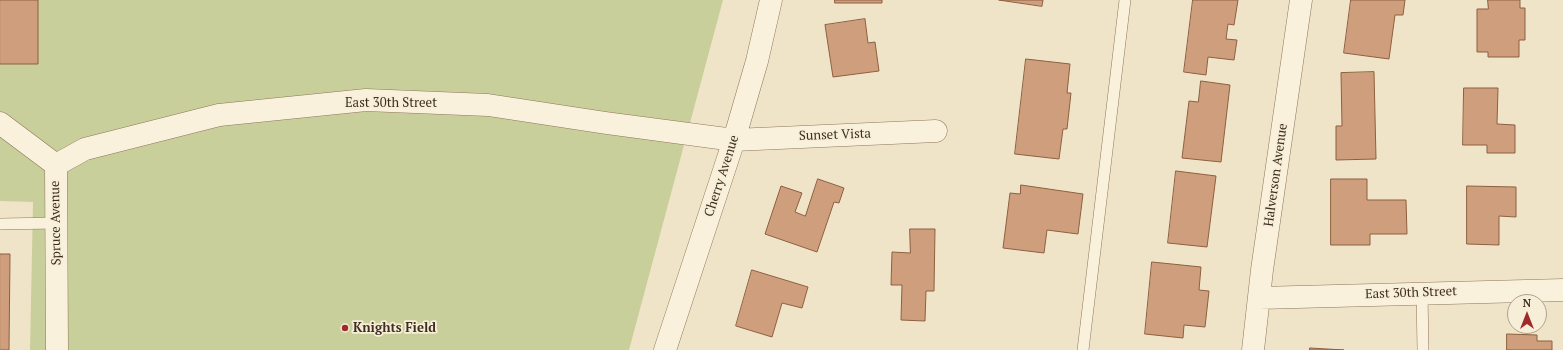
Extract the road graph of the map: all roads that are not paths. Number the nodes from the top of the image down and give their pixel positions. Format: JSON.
{"nodes":[{"id":1,"x":771,"y":0,"type":"edge"},
{"id":2,"x":1125,"y":0,"type":"edge"},
{"id":3,"x":1300,"y":0,"type":"edge"},
{"id":4,"x":0,"y":123,"type":"edge"},
{"id":5,"x":936,"y":131,"type":"dead end"},
{"id":6,"x":734,"y":140,"type":"junction"},
{"id":7,"x":56,"y":165,"type":"junction"},
{"id":8,"x":56,"y":223,"type":"junction"},
{"id":9,"x":0,"y":224,"type":"edge"},
{"id":10,"x":1563,"y":290,"type":"edge"},
{"id":11,"x":1422,"y":292,"type":"junction"},
{"id":12,"x":1260,"y":298,"type":"junction"},
{"id":13,"x":57,"y":350,"type":"edge"},
{"id":14,"x":664,"y":350,"type":"edge"},
{"id":15,"x":1082,"y":350,"type":"edge"},
{"id":16,"x":1253,"y":350,"type":"edge"},
{"id":17,"x":1423,"y":350,"type":"edge"}],
"edges":[{"from":1,"to":6,"type":"street","name":"Cherry Avenue"},
{"from":2,"to":15,"type":"lane"},
{"from":3,"to":12,"type":"street","name":"Halverson Avenue"},
{"from":4,"to":7,"type":"street","name":"Spruce Avenue"},
{"from":5,"to":6,"type":"street","name":"Sunset Vista"},
{"from":6,"to":7,"type":"street","name":"East 30th Street"},
{"from":6,"to":14,"type":"street","name":"Cherry Avenue"},
{"from":7,"to":8,"type":"street","name":"Spruce Avenue"},
{"from":8,"to":9,"type":"lane"},
{"from":8,"to":13,"type":"street","name":"Spruce Avenue"},
{"from":10,"to":11,"type":"street","name":"East 30th Street"},
{"from":11,"to":12,"type":"street","name":"East 30th Street"},
{"from":11,"to":17,"type":"lane"},
{"from":12,"to":16,"type":"street","name":"Halverson Avenue"}]}
